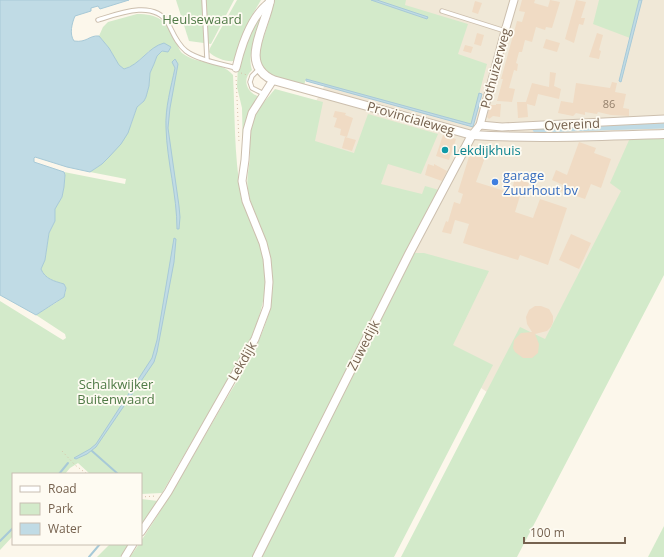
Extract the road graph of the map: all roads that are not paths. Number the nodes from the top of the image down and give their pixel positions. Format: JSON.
{"nodes":[{"id":1,"x":204,"y":0,"type":"edge"},
{"id":2,"x":514,"y":0,"type":"edge"},
{"id":3,"x":270,"y":1,"type":"edge"},
{"id":4,"x":442,"y":11,"type":"dead end"},
{"id":5,"x":98,"y":20,"type":"dead end"},
{"id":6,"x":505,"y":31,"type":"junction"},
{"id":7,"x":207,"y":60,"type":"junction"},
{"id":8,"x":259,"y":69,"type":"junction"},
{"id":9,"x":237,"y":70,"type":"joint"},
{"id":10,"x":274,"y":80,"type":"junction"},
{"id":11,"x":264,"y":94,"type":"junction"},
{"id":12,"x":664,"y":119,"type":"edge"},
{"id":13,"x":480,"y":125,"type":"junction"},
{"id":14,"x":664,"y":134,"type":"edge"},
{"id":15,"x":472,"y":135,"type":"junction"},
{"id":16,"x":142,"y":530,"type":"edge"},
{"id":17,"x":132,"y":545,"type":"edge"},
{"id":18,"x":125,"y":557,"type":"edge"},
{"id":19,"x":257,"y":557,"type":"edge"}],
"edges":[{"from":1,"to":7,"type":"lane"},
{"from":2,"to":6,"type":"street","name":"Pothuizerweg"},
{"from":3,"to":8,"type":"street"},
{"from":3,"to":9,"type":"street"},
{"from":4,"to":6,"type":"lane"},
{"from":5,"to":7,"type":"lane"},
{"from":6,"to":13,"type":"street","name":"Pothuizerweg"},
{"from":7,"to":9,"type":"lane"},
{"from":8,"to":10,"type":"street","name":"Provincialeweg"},
{"from":8,"to":11,"type":"lane"},
{"from":10,"to":11,"type":"street","name":"Lekdijk"},
{"from":10,"to":15,"type":"street","name":"Provincialeweg"},
{"from":11,"to":16,"type":"street","name":"Lekdijk"},
{"from":12,"to":13,"type":"street","name":"Overeind"},
{"from":13,"to":15,"type":"street","name":"Pothuizerweg"},
{"from":14,"to":15,"type":"street","name":"Provincialeweg"},
{"from":15,"to":19,"type":"street","name":"Zuwedijk"},
{"from":17,"to":18,"type":"street"}]}
